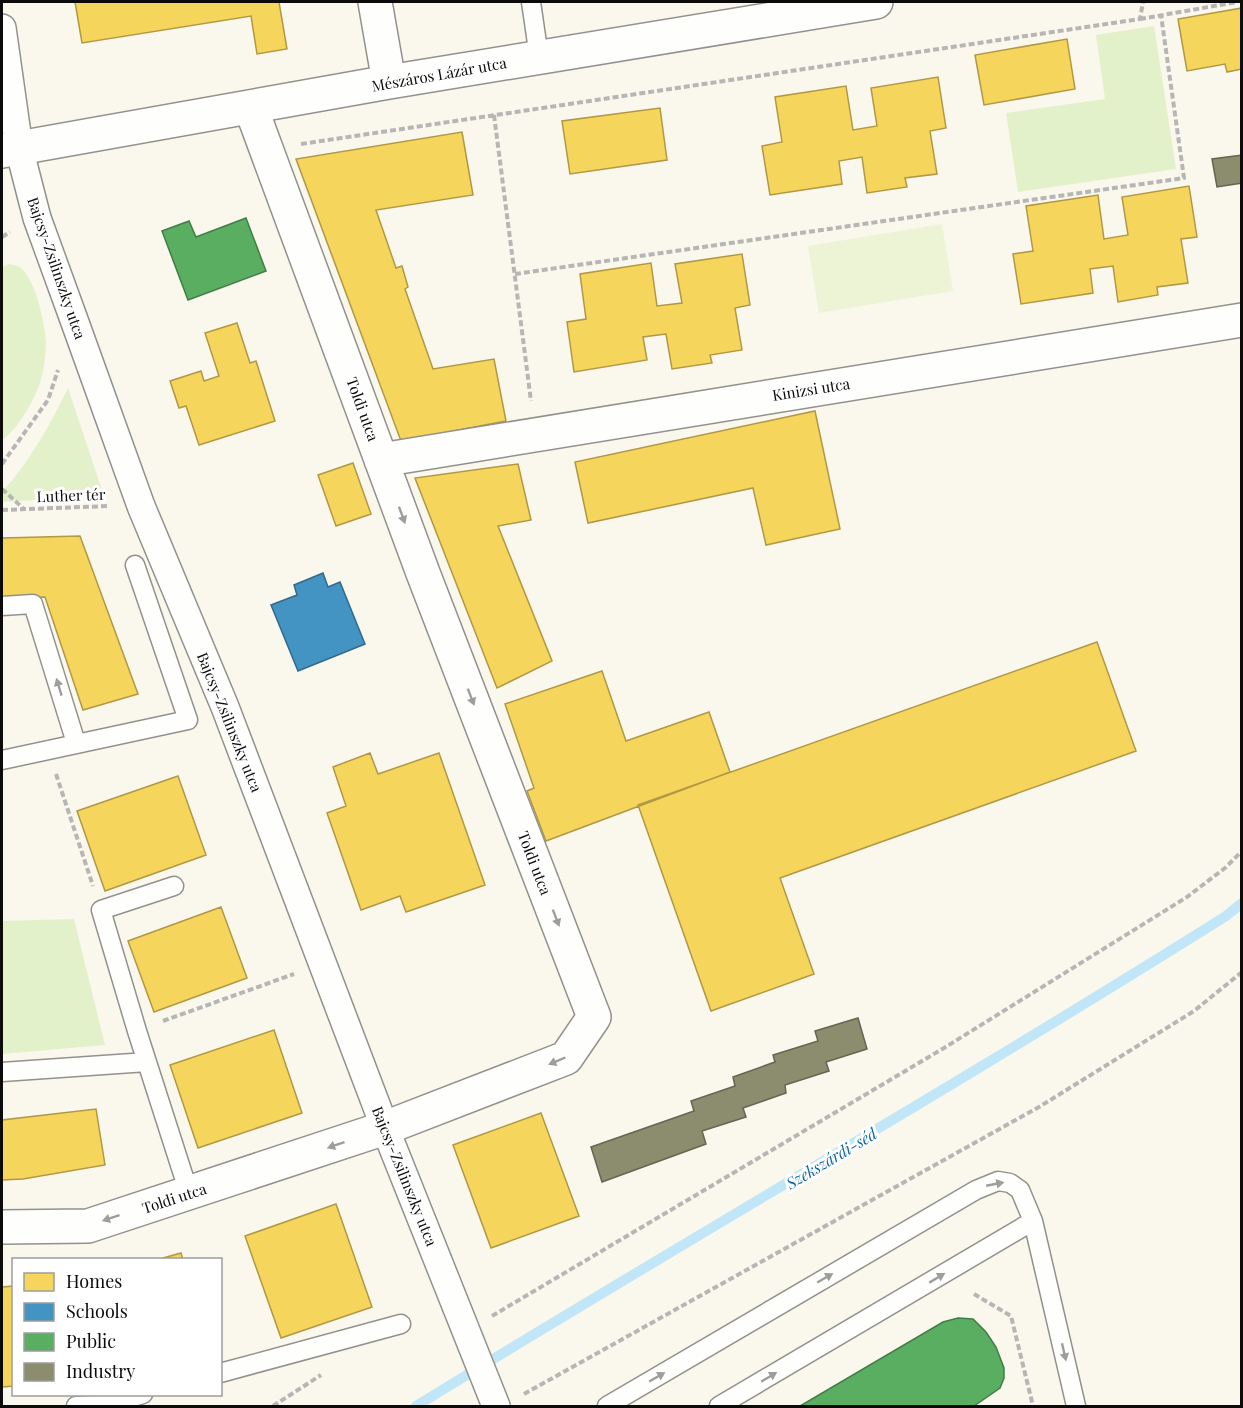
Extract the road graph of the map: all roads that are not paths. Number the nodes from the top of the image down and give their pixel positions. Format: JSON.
{"nodes":[{"id":1,"x":375,"y":2,"type":"edge"},
{"id":2,"x":531,"y":2,"type":"edge"},
{"id":3,"x":876,"y":2,"type":"edge"},
{"id":4,"x":840,"y":4,"type":"edge"},
{"id":5,"x":2,"y":28,"type":"edge"},
{"id":6,"x":539,"y":57,"type":"junction"},
{"id":7,"x":389,"y":82,"type":"junction"},
{"id":8,"x":251,"y":108,"type":"junction"},
{"id":9,"x":10,"y":150,"type":"edge"},
{"id":10,"x":1242,"y":320,"type":"edge"},
{"id":11,"x":381,"y":460,"type":"junction"},
{"id":12,"x":135,"y":565,"type":"dead end"},
{"id":13,"x":2,"y":606,"type":"edge"},
{"id":14,"x":76,"y":743,"type":"junction"},
{"id":15,"x":2,"y":760,"type":"edge"},
{"id":16,"x":174,"y":886,"type":"dead end"},
{"id":17,"x":147,"y":1062,"type":"junction"},
{"id":18,"x":2,"y":1072,"type":"edge"},
{"id":19,"x":385,"y":1128,"type":"junction"},
{"id":20,"x":189,"y":1193,"type":"junction"},
{"id":21,"x":1033,"y":1221,"type":"junction"},
{"id":22,"x":2,"y":1227,"type":"edge"},
{"id":23,"x":401,"y":1324,"type":"dead end"},
{"id":24,"x":222,"y":1372,"type":"edge"},
{"id":25,"x":139,"y":1396,"type":"edge"},
{"id":26,"x":492,"y":1396,"type":"edge"},
{"id":27,"x":76,"y":1407,"type":"edge"},
{"id":28,"x":607,"y":1407,"type":"edge"},
{"id":29,"x":719,"y":1407,"type":"edge"},
{"id":30,"x":1076,"y":1407,"type":"edge"}],
"edges":[{"from":1,"to":7,"type":"street"},
{"from":2,"to":6,"type":"lane"},
{"from":3,"to":4,"type":"street","name":"Mészáros Lázár utca"},
{"from":4,"to":6,"type":"street","name":"Mészáros Lázár utca"},
{"from":5,"to":9,"type":"street","name":"Bajcsy-Zsilinszky utca"},
{"from":6,"to":7,"type":"street","name":"Mészáros Lázár utca"},
{"from":7,"to":8,"type":"street","name":"Mészáros Lázár utca"},
{"from":8,"to":9,"type":"street","name":"Mészáros Lázár utca"},
{"from":8,"to":11,"type":"street","name":"Toldi utca"},
{"from":9,"to":19,"type":"street","name":"Bajcsy-Zsilinszky utca"},
{"from":10,"to":11,"type":"street","name":"Kinizsi utca"},
{"from":11,"to":19,"type":"street","name":"Toldi utca","one_way":true},
{"from":12,"to":14,"type":"lane"},
{"from":14,"to":13,"type":"lane","one_way":true},
{"from":14,"to":15,"type":"lane"},
{"from":16,"to":17,"type":"lane"},
{"from":17,"to":18,"type":"lane"},
{"from":17,"to":20,"type":"lane"},
{"from":19,"to":20,"type":"street","name":"Toldi utca","one_way":true},
{"from":19,"to":26,"type":"street","name":"Bajcsy-Zsilinszky utca"},
{"from":20,"to":22,"type":"street","name":"Toldi utca","one_way":true},
{"from":28,"to":21,"type":"lane","one_way":true},
{"from":29,"to":21,"type":"lane","one_way":true},
{"from":21,"to":30,"type":"lane","one_way":true},
{"from":23,"to":24,"type":"lane"},
{"from":25,"to":27,"type":"lane"}]}
